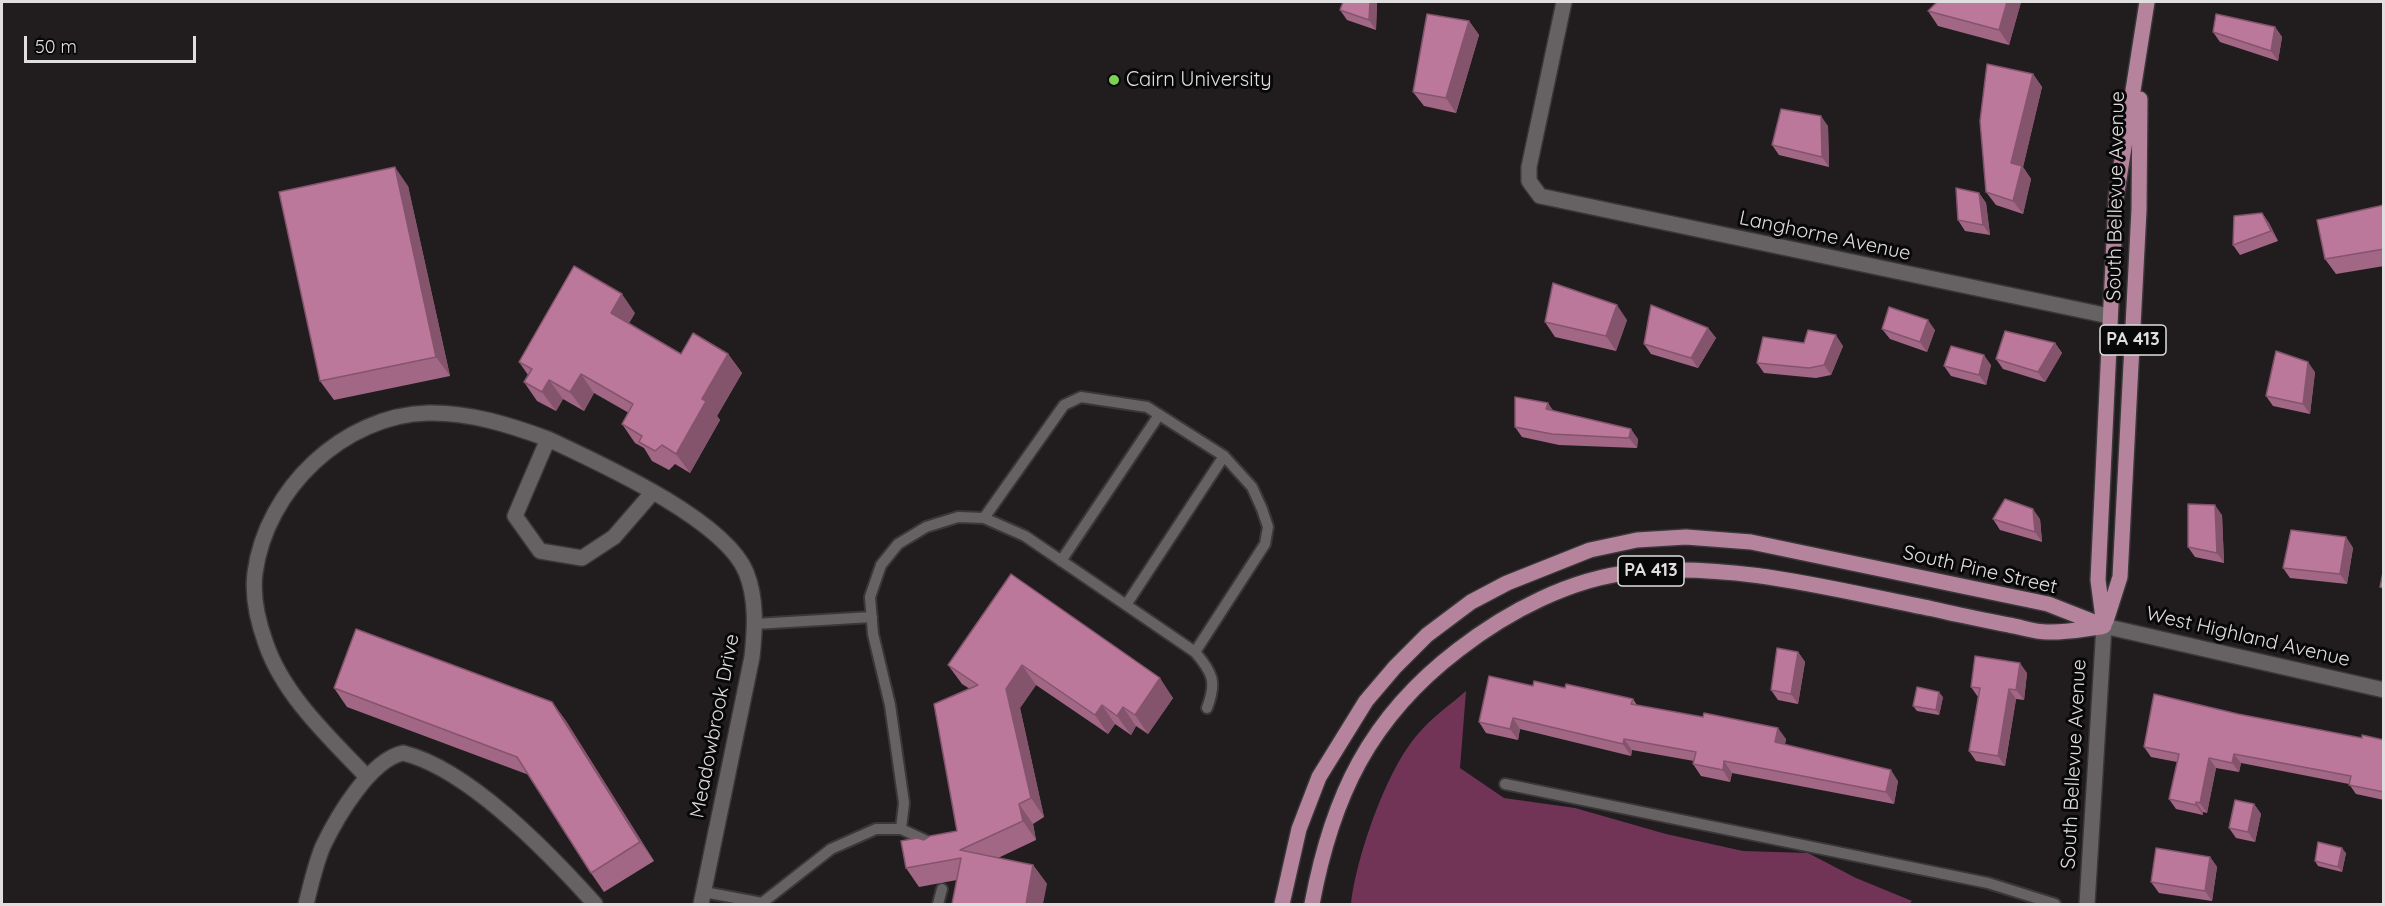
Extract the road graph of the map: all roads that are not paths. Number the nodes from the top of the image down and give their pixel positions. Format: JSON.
{"nodes":[{"id":1,"x":1564,"y":2,"type":"edge"},
{"id":2,"x":2147,"y":2,"type":"edge"},
{"id":3,"x":2140,"y":51,"type":"junction"},
{"id":4,"x":2109,"y":316,"type":"junction"},
{"id":5,"x":1159,"y":415,"type":"junction"},
{"id":6,"x":548,"y":438,"type":"junction"},
{"id":7,"x":1224,"y":456,"type":"junction"},
{"id":8,"x":653,"y":492,"type":"junction"},
{"id":9,"x":984,"y":518,"type":"junction"},
{"id":10,"x":1061,"y":561,"type":"junction"},
{"id":11,"x":1126,"y":605,"type":"junction"},
{"id":12,"x":872,"y":617,"type":"junction"},
{"id":13,"x":755,"y":624,"type":"junction"},
{"id":14,"x":2104,"y":626,"type":"junction"},
{"id":15,"x":1195,"y":652,"type":"junction"},
{"id":16,"x":2384,"y":690,"type":"edge"},
{"id":17,"x":1207,"y":708,"type":"dead end"},
{"id":18,"x":367,"y":777,"type":"junction"},
{"id":19,"x":1505,"y":784,"type":"dead end"},
{"id":20,"x":901,"y":829,"type":"junction"},
{"id":21,"x":936,"y":852,"type":"edge"},
{"id":22,"x":942,"y":889,"type":"dead end"},
{"id":23,"x":703,"y":898,"type":"edge"},
{"id":24,"x":306,"y":904,"type":"edge"},
{"id":25,"x":595,"y":904,"type":"edge"},
{"id":26,"x":765,"y":904,"type":"edge"},
{"id":27,"x":938,"y":904,"type":"edge"},
{"id":28,"x":1282,"y":904,"type":"edge"},
{"id":29,"x":1312,"y":904,"type":"edge"},
{"id":30,"x":2055,"y":904,"type":"edge"},
{"id":31,"x":2087,"y":904,"type":"edge"}],
"edges":[{"from":1,"to":4,"type":"street","name":"Langhorne Avenue"},
{"from":2,"to":3,"type":"main road","name":"South Bellevue Avenue","number":"PA 413"},
{"from":3,"to":4,"type":"main road","name":"South Bellevue Avenue","number":"PA 413"},
{"from":3,"to":14,"type":"main road","name":"South Bellevue Avenue","number":"PA 413"},
{"from":4,"to":14,"type":"main road","name":"South Bellevue Avenue","number":"PA 413"},
{"from":5,"to":7,"type":"lane"},
{"from":5,"to":9,"type":"lane"},
{"from":5,"to":10,"type":"lane"},
{"from":6,"to":8,"type":"street","name":"Meadowbrook Drive"},
{"from":6,"to":8,"type":"street"},
{"from":6,"to":18,"type":"street","name":"Meadowbrook Drive"},
{"from":7,"to":11,"type":"lane"},
{"from":7,"to":15,"type":"lane"},
{"from":8,"to":13,"type":"street","name":"Meadowbrook Drive"},
{"from":9,"to":10,"type":"lane"},
{"from":9,"to":12,"type":"lane"},
{"from":10,"to":11,"type":"lane"},
{"from":11,"to":15,"type":"lane"},
{"from":12,"to":13,"type":"lane"},
{"from":12,"to":20,"type":"lane"},
{"from":13,"to":23,"type":"street","name":"Meadowbrook Drive"},
{"from":14,"to":16,"type":"street","name":"West Highland Avenue"},
{"from":14,"to":28,"type":"main road","name":"South Pine Street","number":"PA 413"},
{"from":14,"to":29,"type":"main road","number":"PA 413"},
{"from":14,"to":31,"type":"street","name":"South Bellevue Avenue"},
{"from":15,"to":17,"type":"lane"},
{"from":18,"to":24,"type":"street"},
{"from":18,"to":25,"type":"street"},
{"from":19,"to":30,"type":"lane"},
{"from":20,"to":21,"type":"lane"},
{"from":20,"to":26,"type":"lane"},
{"from":22,"to":27,"type":"lane"},
{"from":23,"to":26,"type":"lane"}]}
